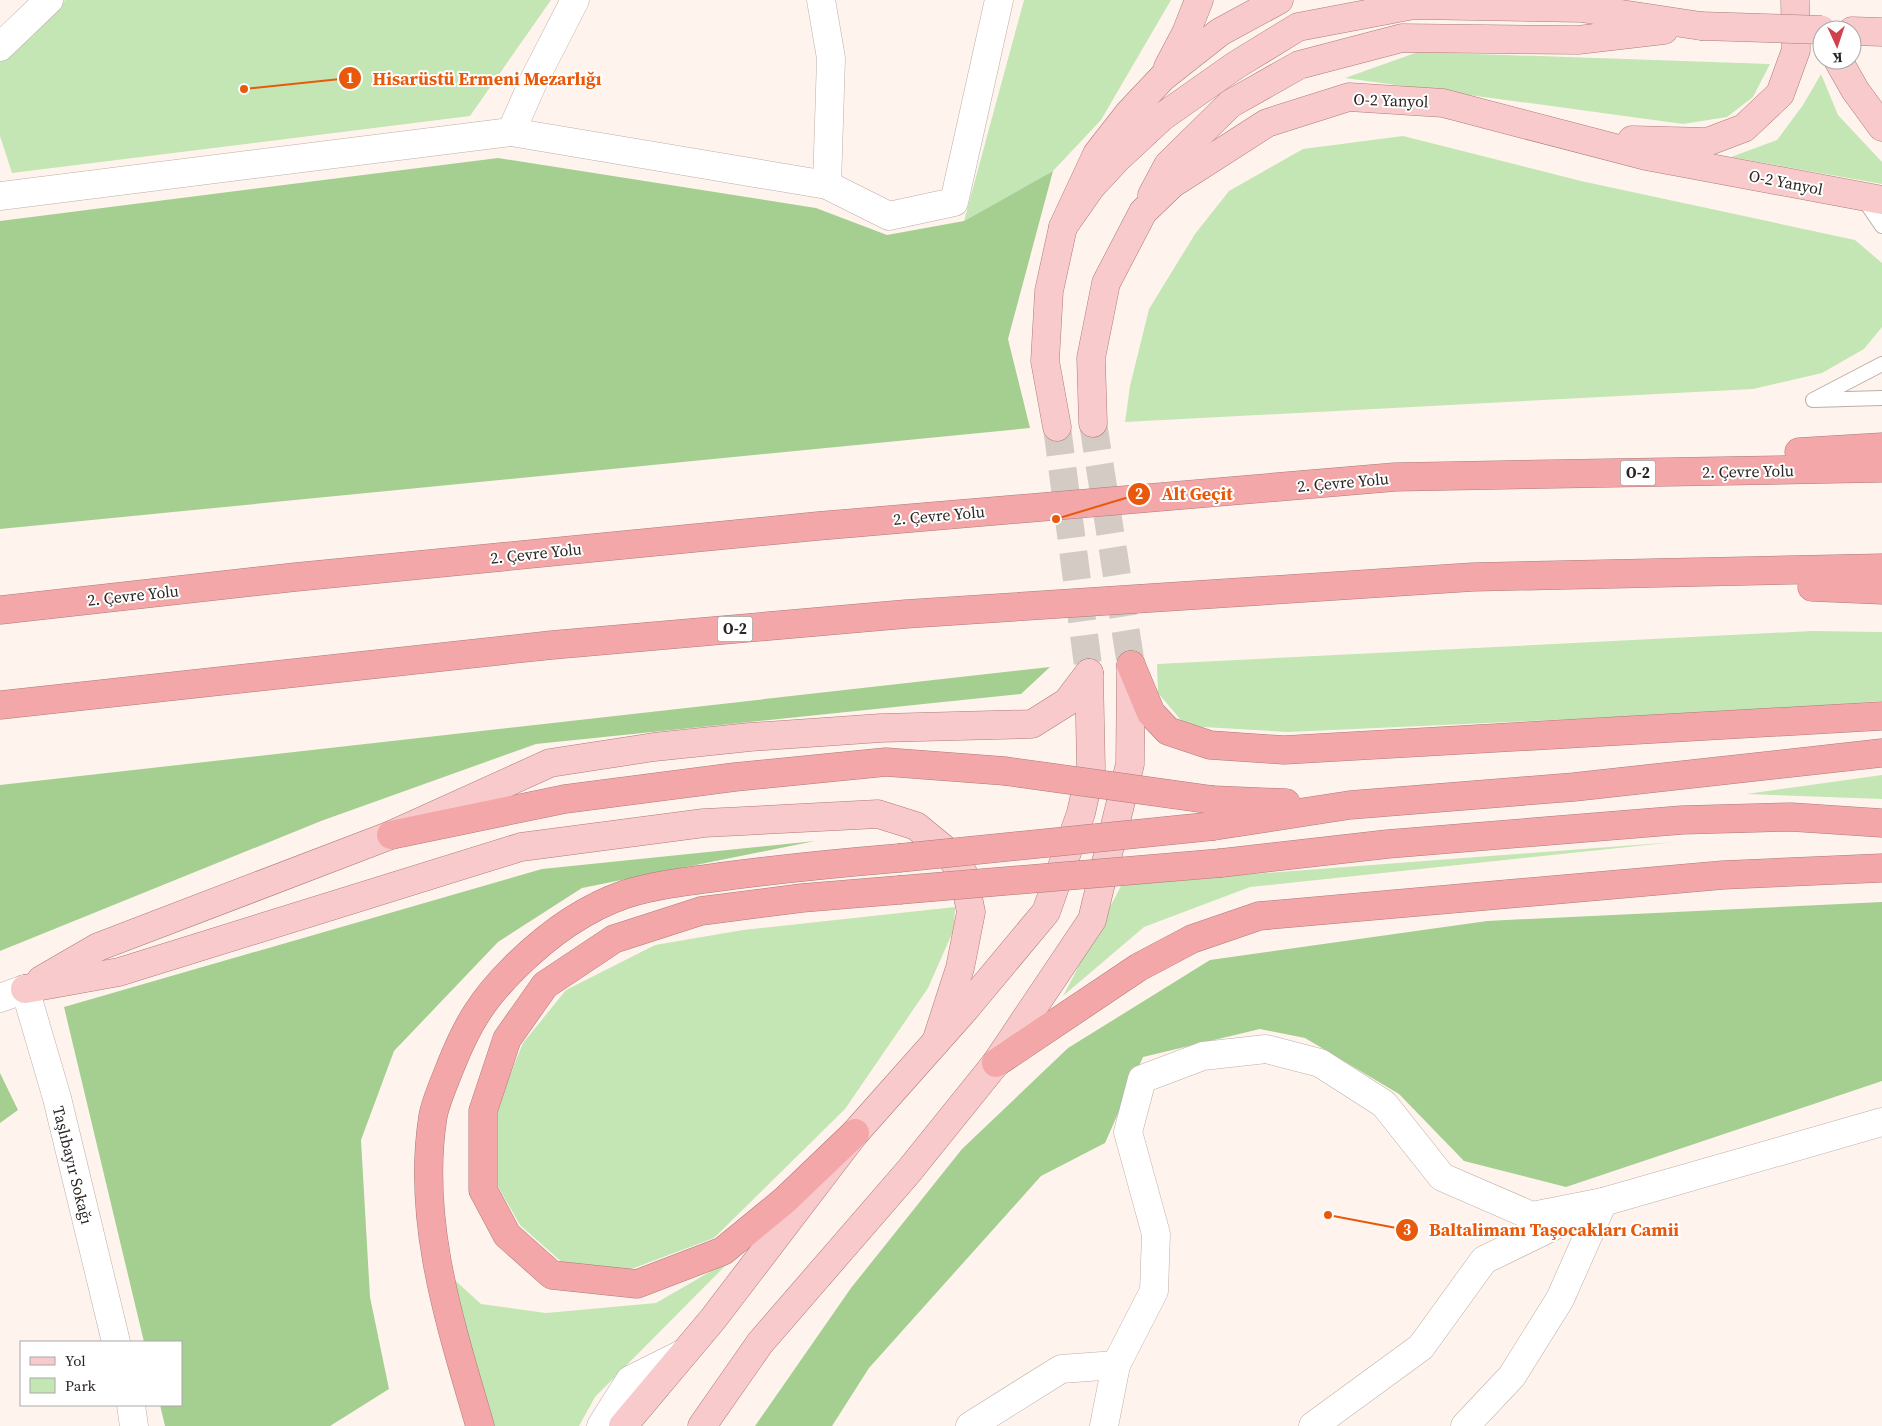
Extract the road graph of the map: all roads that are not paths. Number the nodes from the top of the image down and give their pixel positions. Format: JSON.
{"nodes":[{"id":1,"x":49,"y":0,"type":"edge"},
{"id":2,"x":576,"y":0,"type":"edge"},
{"id":3,"x":821,"y":0,"type":"edge"},
{"id":4,"x":999,"y":0,"type":"edge"},
{"id":5,"x":1199,"y":0,"type":"edge"},
{"id":6,"x":1279,"y":0,"type":"edge"},
{"id":7,"x":1795,"y":0,"type":"edge"},
{"id":8,"x":1805,"y":0,"type":"edge"},
{"id":9,"x":1816,"y":20,"type":"edge"},
{"id":10,"x":1701,"y":26,"type":"junction"},
{"id":11,"x":1812,"y":30,"type":"edge"},
{"id":12,"x":1862,"y":31,"type":"edge"},
{"id":13,"x":1882,"y":32,"type":"edge"},
{"id":14,"x":2,"y":42,"type":"edge"},
{"id":15,"x":1844,"y":70,"type":"edge"},
{"id":16,"x":1163,"y":76,"type":"junction"},
{"id":17,"x":1882,"y":127,"type":"edge"},
{"id":18,"x":511,"y":132,"type":"junction"},
{"id":19,"x":1588,"y":140,"type":"junction"},
{"id":20,"x":827,"y":185,"type":"junction"},
{"id":21,"x":0,"y":196,"type":"edge"},
{"id":22,"x":1872,"y":198,"type":"edge"},
{"id":23,"x":1143,"y":212,"type":"junction"},
{"id":24,"x":1882,"y":226,"type":"edge"},
{"id":25,"x":1063,"y":227,"type":"junction"},
{"id":26,"x":1882,"y":364,"type":"edge"},
{"id":27,"x":1882,"y":398,"type":"edge"},
{"id":28,"x":1093,"y":423,"type":"tunnel mouth"},
{"id":29,"x":1057,"y":427,"type":"tunnel mouth"},
{"id":30,"x":1882,"y":447,"type":"edge"},
{"id":31,"x":1882,"y":468,"type":"edge"},
{"id":32,"x":1395,"y":477,"type":"junction"},
{"id":33,"x":1882,"y":568,"type":"edge"},
{"id":34,"x":1473,"y":577,"type":"junction"},
{"id":35,"x":1882,"y":590,"type":"edge"},
{"id":36,"x":0,"y":610,"type":"edge"},
{"id":37,"x":1131,"y":665,"type":"joint"},
{"id":38,"x":0,"y":706,"type":"edge"},
{"id":39,"x":1882,"y":716,"type":"edge"},
{"id":40,"x":1882,"y":753,"type":"edge"},
{"id":41,"x":1213,"y":813,"type":"junction"},
{"id":42,"x":1882,"y":823,"type":"edge"},
{"id":43,"x":391,"y":835,"type":"junction"},
{"id":44,"x":1882,"y":868,"type":"edge"},
{"id":45,"x":12,"y":994,"type":"edge"},
{"id":46,"x":936,"y":1042,"type":"junction"},
{"id":47,"x":996,"y":1063,"type":"junction"},
{"id":48,"x":1882,"y":1122,"type":"edge"},
{"id":49,"x":855,"y":1133,"type":"junction"},
{"id":50,"x":1602,"y":1202,"type":"junction"},
{"id":51,"x":116,"y":1341,"type":"edge"},
{"id":52,"x":684,"y":1353,"type":"junction"},
{"id":53,"x":1116,"y":1365,"type":"junction"},
{"id":54,"x":130,"y":1406,"type":"edge"},
{"id":55,"x":130,"y":1406,"type":"edge"},
{"id":56,"x":124,"y":1426,"type":"edge"},
{"id":57,"x":134,"y":1426,"type":"edge"},
{"id":58,"x":480,"y":1426,"type":"edge"},
{"id":59,"x":602,"y":1426,"type":"edge"},
{"id":60,"x":623,"y":1426,"type":"edge"},
{"id":61,"x":702,"y":1426,"type":"edge"},
{"id":62,"x":970,"y":1426,"type":"edge"},
{"id":63,"x":1104,"y":1426,"type":"edge"},
{"id":64,"x":1313,"y":1426,"type":"edge"},
{"id":65,"x":1465,"y":1426,"type":"edge"}],
"edges":[{"from":1,"to":14,"type":"street"},
{"from":2,"to":18,"type":"street"},
{"from":3,"to":20,"type":"street"},
{"from":4,"to":20,"type":"street"},
{"from":5,"to":16,"type":"main road"},
{"from":6,"to":16,"type":"main road"},
{"from":7,"to":19,"type":"main road"},
{"from":8,"to":9,"type":"main road"},
{"from":10,"to":11,"type":"main road","bridge":true},
{"from":10,"to":23,"type":"main road"},
{"from":10,"to":25,"type":"main road"},
{"from":12,"to":13,"type":"main road"},
{"from":15,"to":17,"type":"main road"},
{"from":16,"to":25,"type":"main road"},
{"from":18,"to":20,"type":"street"},
{"from":18,"to":21,"type":"street"},
{"from":19,"to":22,"type":"main road","name":"O-2 Yanyol"},
{"from":19,"to":23,"type":"main road","name":"O-2 Yanyol"},
{"from":22,"to":24,"type":"lane"},
{"from":23,"to":28,"type":"main road","name":"O-2 Yanyol"},
{"from":25,"to":29,"type":"main road"},
{"from":26,"to":27,"type":"lane"},
{"from":30,"to":32,"type":"highway"},
{"from":31,"to":32,"type":"highway","name":"2. Çevre Yolu","number":"O-2"},
{"from":32,"to":36,"type":"highway","name":"2. Çevre Yolu","number":"O-2"},
{"from":33,"to":34,"type":"highway","number":"O-2"},
{"from":34,"to":35,"type":"highway"},
{"from":34,"to":38,"type":"highway","number":"O-2"},
{"from":37,"to":39,"type":"highway"},
{"from":37,"to":47,"type":"main road"},
{"from":40,"to":41,"type":"highway"},
{"from":41,"to":43,"type":"highway","bridge":true},
{"from":41,"to":58,"type":"highway","bridge":true},
{"from":42,"to":49,"type":"highway","bridge":true},
{"from":43,"to":45,"type":"main road"},
{"from":43,"to":46,"type":"main road"},
{"from":44,"to":47,"type":"highway"},
{"from":45,"to":46,"type":"main road"},
{"from":45,"to":51,"type":"street","name":"Taşlıbayır Sokağı"},
{"from":46,"to":49,"type":"main road"},
{"from":47,"to":61,"type":"main road"},
{"from":48,"to":50,"type":"street"},
{"from":49,"to":52,"type":"main road"},
{"from":50,"to":53,"type":"street"},
{"from":50,"to":64,"type":"street"},
{"from":50,"to":65,"type":"street"},
{"from":52,"to":59,"type":"street"},
{"from":52,"to":60,"type":"main road"},
{"from":53,"to":62,"type":"street"},
{"from":53,"to":63,"type":"street"},
{"from":54,"to":56,"type":"street"},
{"from":55,"to":57,"type":"street"}]}
